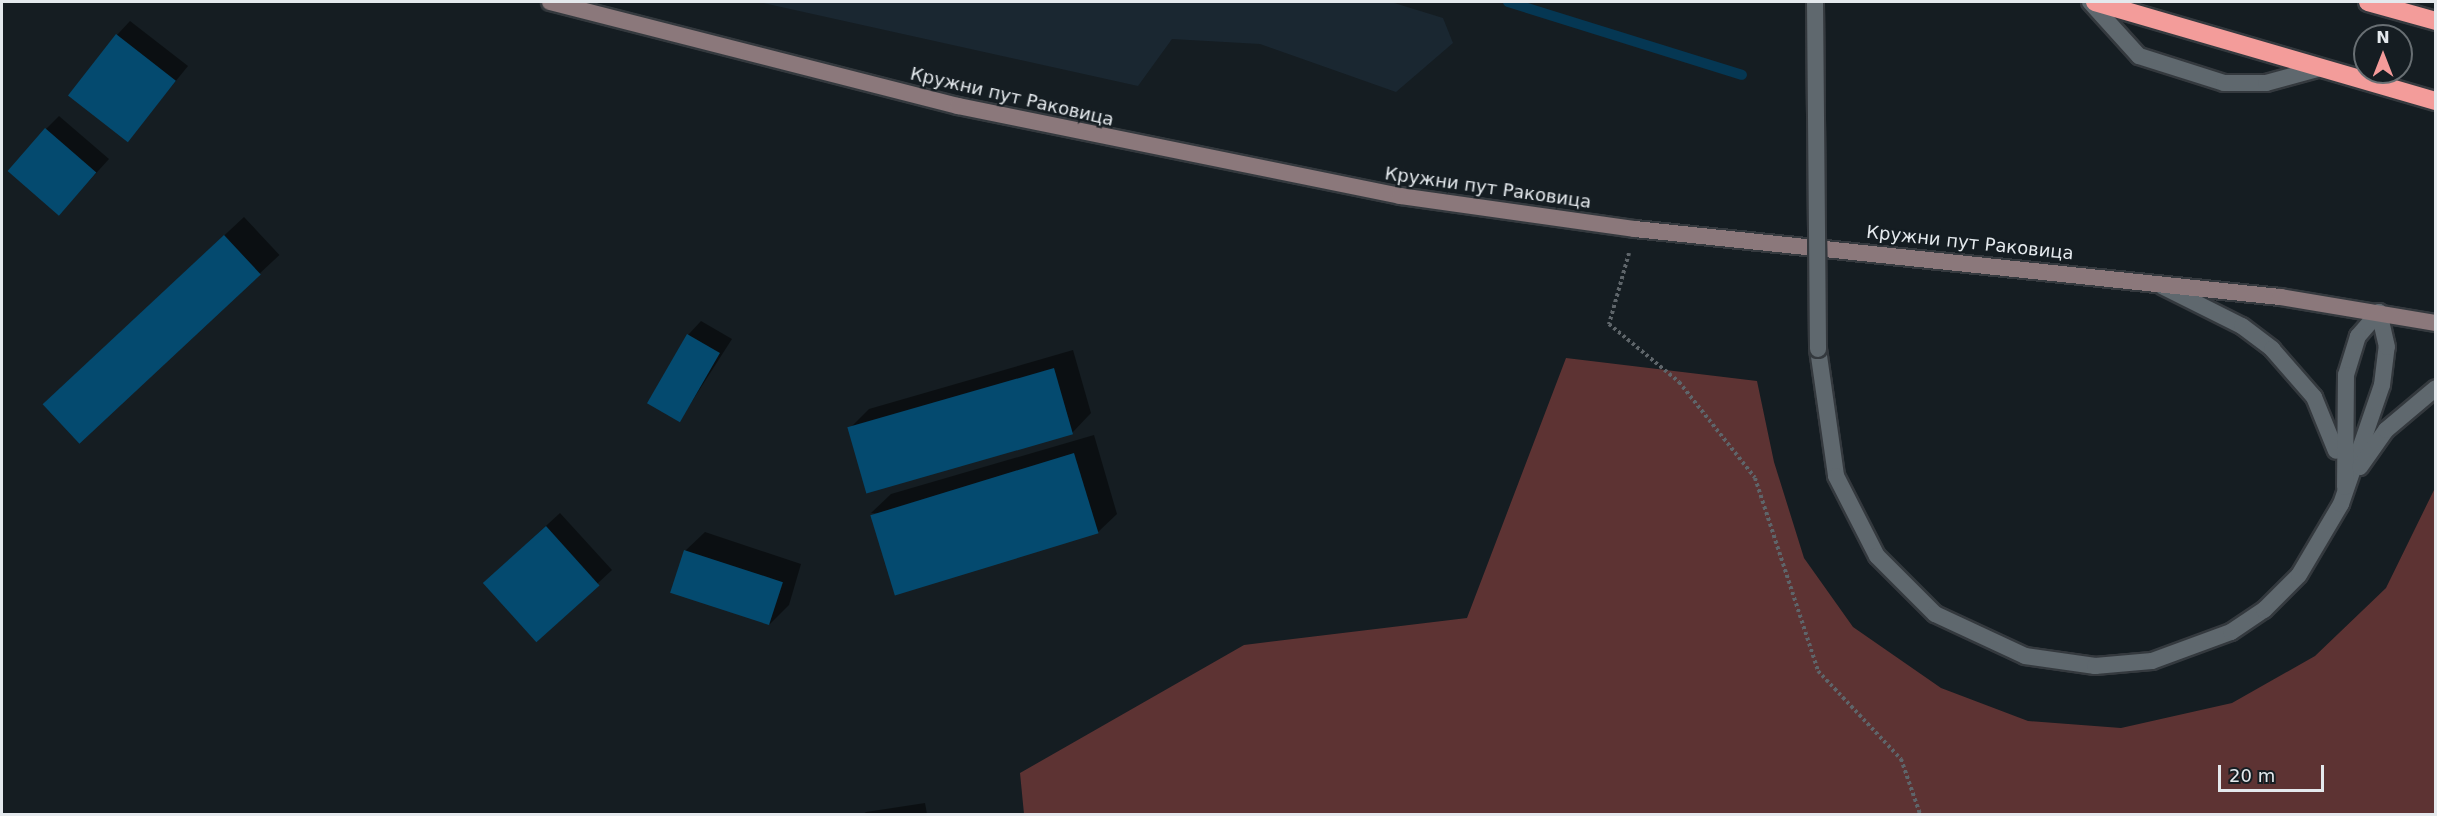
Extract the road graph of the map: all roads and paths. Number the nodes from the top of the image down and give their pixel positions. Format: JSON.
{"nodes":[{"id":1,"x":550,"y":2,"type":"edge"},
{"id":2,"x":1815,"y":2,"type":"edge"},
{"id":3,"x":2090,"y":2,"type":"edge"},
{"id":4,"x":2095,"y":2,"type":"edge"},
{"id":5,"x":2368,"y":2,"type":"edge"},
{"id":6,"x":2436,"y":21,"type":"edge"},
{"id":7,"x":2321,"y":68,"type":"junction"},
{"id":8,"x":2436,"y":101,"type":"edge"},
{"id":9,"x":1635,"y":229,"type":"junction"},
{"id":10,"x":2151,"y":281,"type":"junction"},
{"id":11,"x":2379,"y":312,"type":"junction"},
{"id":12,"x":2436,"y":323,"type":"edge"},
{"id":13,"x":2436,"y":388,"type":"edge"},
{"id":14,"x":2345,"y":487,"type":"junction"},
{"id":15,"x":1920,"y":814,"type":"edge"}],
"edges":[{"from":1,"to":9,"type":"main road","name":"Кружни пут Раковица"},
{"from":2,"to":14,"type":"street","bridge":true},
{"from":3,"to":7,"type":"street"},
{"from":4,"to":7,"type":"highway"},
{"from":5,"to":6,"type":"highway"},
{"from":7,"to":8,"type":"highway"},
{"from":9,"to":10,"type":"main road","name":"Кружни пут Раковица"},
{"from":9,"to":15,"type":"path"},
{"from":10,"to":11,"type":"main road","name":"Кружни пут Раковица"},
{"from":10,"to":14,"type":"street"},
{"from":11,"to":12,"type":"main road","name":"Кружни пут Раковица"},
{"from":11,"to":14,"type":"street"},
{"from":11,"to":14,"type":"street"},
{"from":13,"to":14,"type":"street"}]}
